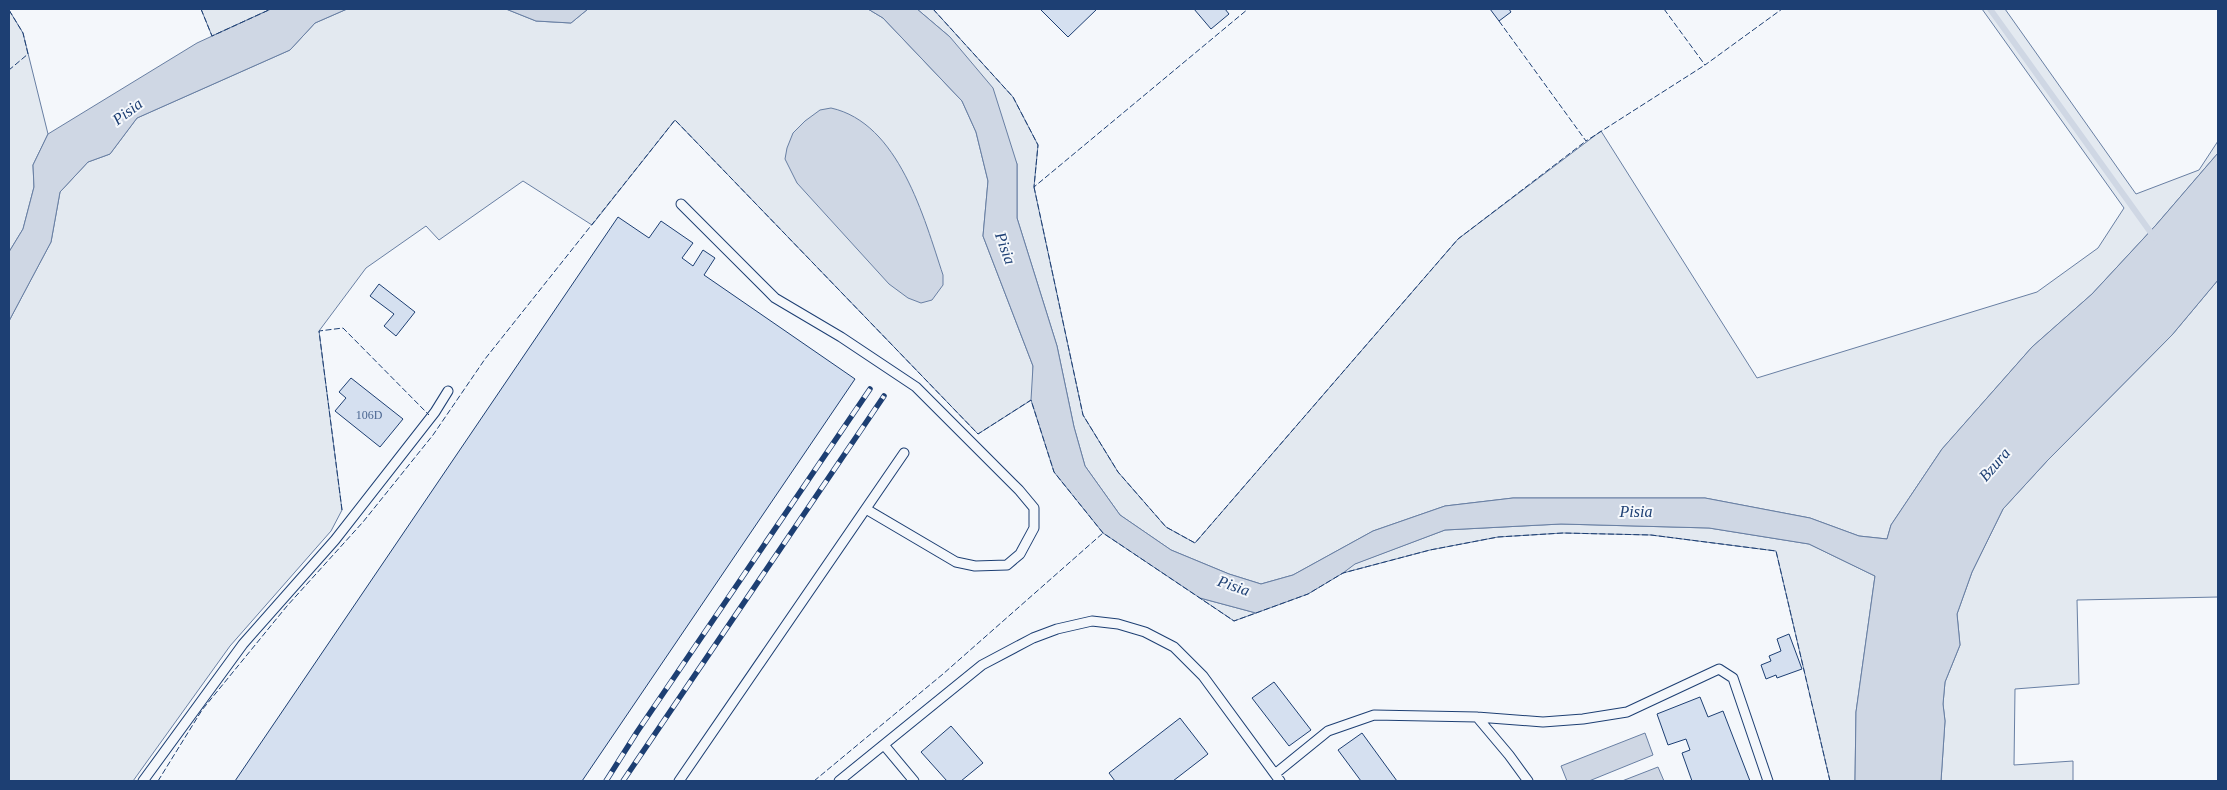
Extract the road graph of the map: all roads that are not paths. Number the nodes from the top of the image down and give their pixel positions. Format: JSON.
{"nodes":[{"id":1,"x":681,"y":204,"type":"dead end"},
{"id":2,"x":448,"y":391,"type":"dead end"},
{"id":3,"x":904,"y":453,"type":"dead end"},
{"id":4,"x":866,"y":509,"type":"junction"},
{"id":5,"x":1477,"y":718,"type":"junction"},
{"id":6,"x":884,"y":746,"type":"junction"},
{"id":7,"x":1277,"y":778,"type":"edge"},
{"id":8,"x":143,"y":781,"type":"edge"},
{"id":9,"x":679,"y":781,"type":"edge"},
{"id":10,"x":839,"y":781,"type":"edge"},
{"id":11,"x":914,"y":781,"type":"edge"},
{"id":12,"x":1528,"y":781,"type":"edge"},
{"id":13,"x":1768,"y":781,"type":"edge"}],
"edges":[{"from":1,"to":4,"type":"lane"},
{"from":2,"to":8,"type":"lane"},
{"from":3,"to":4,"type":"lane"},
{"from":4,"to":9,"type":"lane"},
{"from":5,"to":7,"type":"lane"},
{"from":5,"to":12,"type":"lane"},
{"from":5,"to":13,"type":"lane"},
{"from":6,"to":7,"type":"lane"},
{"from":6,"to":10,"type":"lane"},
{"from":6,"to":11,"type":"lane"}]}
